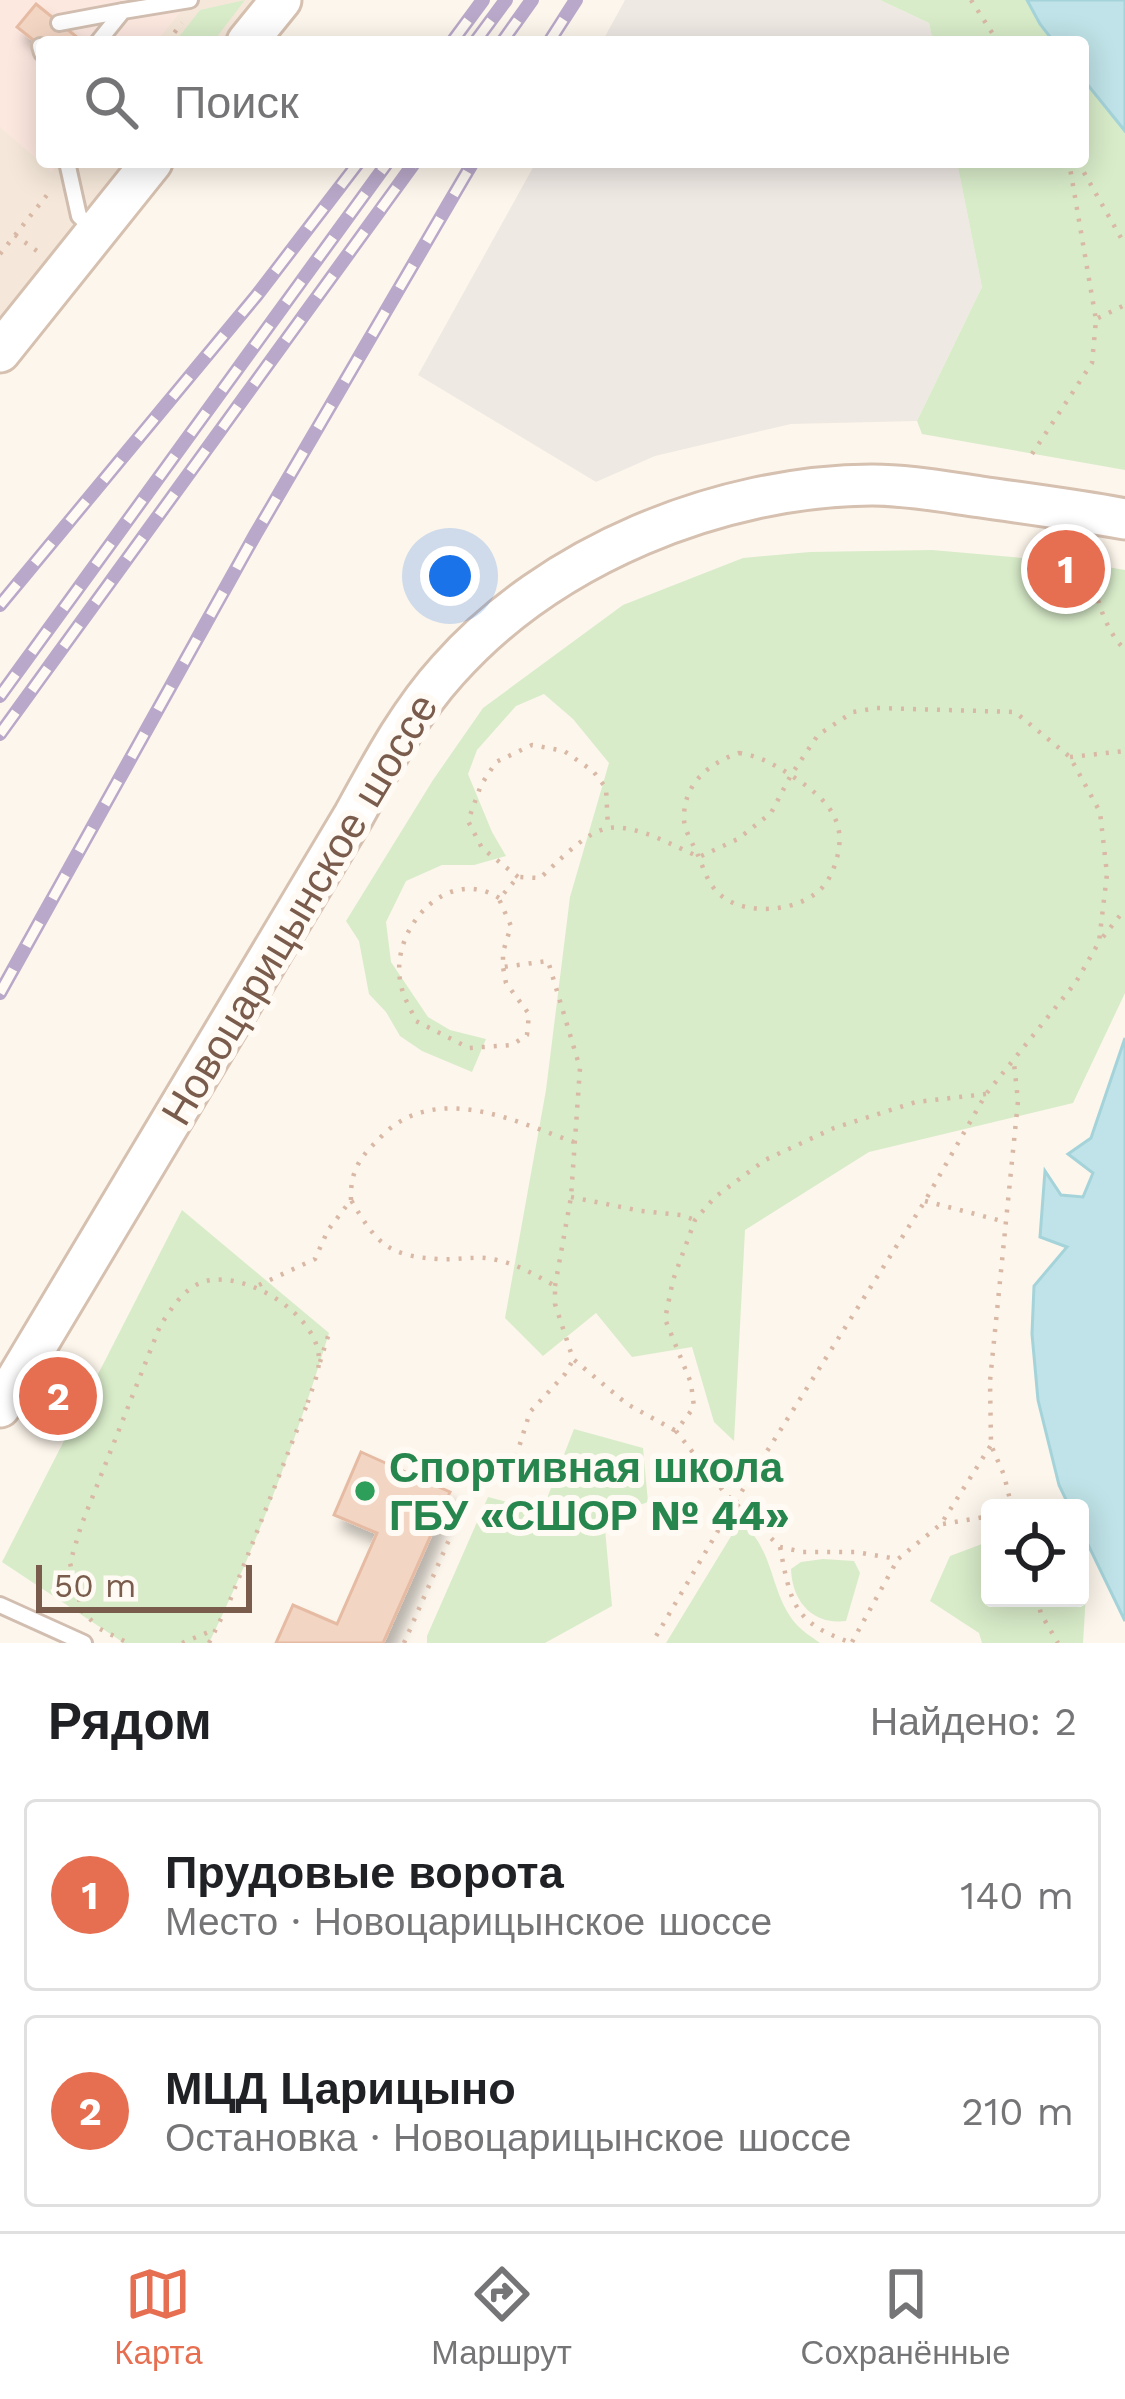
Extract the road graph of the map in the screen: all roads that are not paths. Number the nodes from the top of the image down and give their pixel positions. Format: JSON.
{"nodes":[{"id":1,"x":190,"y":0,"type":"edge"},
{"id":2,"x":281,"y":0,"type":"edge"},
{"id":3,"x":123,"y":11,"type":"junction"},
{"id":4,"x":59,"y":23,"type":"dead end"},
{"id":5,"x":103,"y":36,"type":"edge"},
{"id":6,"x":253,"y":36,"type":"edge"},
{"id":7,"x":69,"y":168,"type":"edge"},
{"id":8,"x":147,"y":168,"type":"edge"},
{"id":9,"x":96,"y":231,"type":"junction"},
{"id":10,"x":5,"y":336,"type":"edge"},
{"id":11,"x":1125,"y":519,"type":"edge"},
{"id":12,"x":0,"y":1406,"type":"edge"},
{"id":13,"x":0,"y":1605,"type":"edge"},
{"id":14,"x":85,"y":1643,"type":"edge"}],
"edges":[{"from":1,"to":3,"type":"lane"},
{"from":2,"to":6,"type":"main road"},
{"from":3,"to":4,"type":"lane"},
{"from":3,"to":5,"type":"lane"},
{"from":7,"to":9,"type":"lane"},
{"from":8,"to":9,"type":"main road"},
{"from":9,"to":10,"type":"main road"},
{"from":11,"to":12,"type":"main road","name":"Новоцарицынское шоссе"},
{"from":13,"to":14,"type":"lane"}]}
